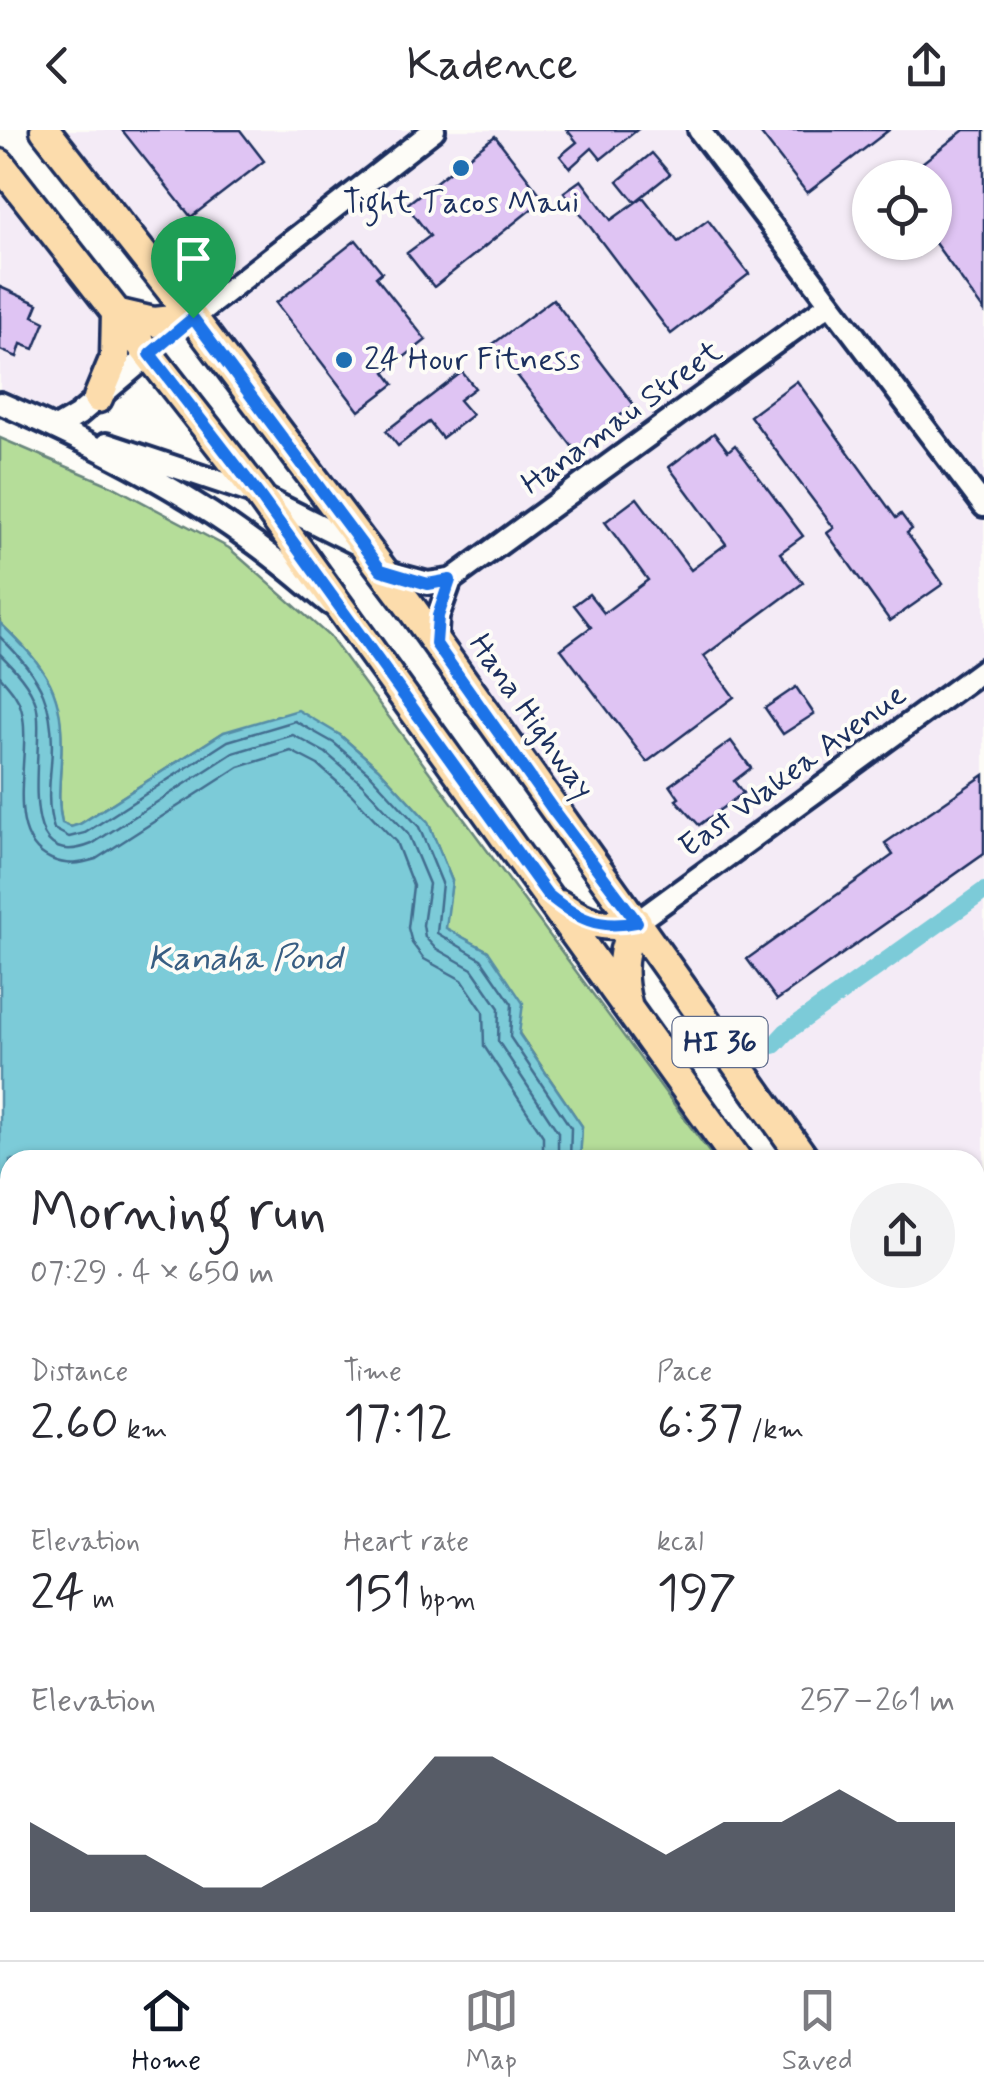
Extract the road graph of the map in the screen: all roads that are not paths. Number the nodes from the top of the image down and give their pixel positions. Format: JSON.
{"nodes":[{"id":1,"x":45,"y":130,"type":"edge"},
{"id":2,"x":434,"y":130,"type":"edge"},
{"id":3,"x":698,"y":130,"type":"edge"},
{"id":4,"x":0,"y":164,"type":"edge"},
{"id":5,"x":829,"y":304,"type":"junction"},
{"id":6,"x":116,"y":312,"type":"junction"},
{"id":7,"x":193,"y":318,"type":"junction"},
{"id":8,"x":150,"y":354,"type":"junction"},
{"id":9,"x":98,"y":398,"type":"junction"},
{"id":10,"x":0,"y":403,"type":"edge"},
{"id":11,"x":56,"y":428,"type":"junction"},
{"id":12,"x":259,"y":495,"type":"junction"},
{"id":13,"x":984,"y":506,"type":"edge"},
{"id":14,"x":362,"y":546,"type":"junction"},
{"id":15,"x":381,"y":570,"type":"junction"},
{"id":16,"x":450,"y":580,"type":"junction"},
{"id":17,"x":353,"y":623,"type":"junction"},
{"id":18,"x":436,"y":644,"type":"junction"},
{"id":19,"x":984,"y":669,"type":"edge"},
{"id":20,"x":547,"y":894,"type":"junction"},
{"id":21,"x":637,"y":922,"type":"junction"},
{"id":22,"x":627,"y":1006,"type":"junction"},
{"id":23,"x":730,"y":1150,"type":"edge"},
{"id":24,"x":798,"y":1150,"type":"edge"}],
"edges":[{"from":1,"to":7,"type":"main road","name":"Hana Highway","number":"HI 36"},
{"from":2,"to":7,"type":"street"},
{"from":3,"to":5,"type":"street"},
{"from":4,"to":6,"type":"main road","number":"HI 36"},
{"from":5,"to":13,"type":"street"},
{"from":5,"to":16,"type":"street","name":"Hanamau Street"},
{"from":6,"to":7,"type":"main road"},
{"from":6,"to":8,"type":"main road","number":"HI 36"},
{"from":6,"to":9,"type":"main road"},
{"from":7,"to":8,"type":"main road"},
{"from":7,"to":14,"type":"main road","name":"Hana Highway","number":"HI 36"},
{"from":8,"to":9,"type":"street"},
{"from":8,"to":12,"type":"main road","number":"HI 36"},
{"from":9,"to":11,"type":"street"},
{"from":10,"to":11,"type":"street"},
{"from":11,"to":12,"type":"street"},
{"from":11,"to":17,"type":"street"},
{"from":12,"to":14,"type":"street"},
{"from":12,"to":17,"type":"main road","number":"HI 36"},
{"from":14,"to":15,"type":"main road","name":"Hana Highway","number":"HI 36"},
{"from":15,"to":16,"type":"street"},
{"from":15,"to":18,"type":"main road","name":"Hana Highway","number":"HI 36"},
{"from":16,"to":18,"type":"street"},
{"from":17,"to":20,"type":"main road","number":"HI 36"},
{"from":18,"to":21,"type":"main road","name":"Hana Highway","number":"HI 36"},
{"from":19,"to":21,"type":"street","name":"East Wakea Avenue"},
{"from":20,"to":21,"type":"main road","number":"HI 36"},
{"from":20,"to":22,"type":"main road","number":"HI 36"},
{"from":21,"to":22,"type":"main road","number":"HI 36"},
{"from":21,"to":24,"type":"main road","name":"Hana Highway","number":"HI 36"},
{"from":22,"to":23,"type":"main road","number":"HI 36"}]}
